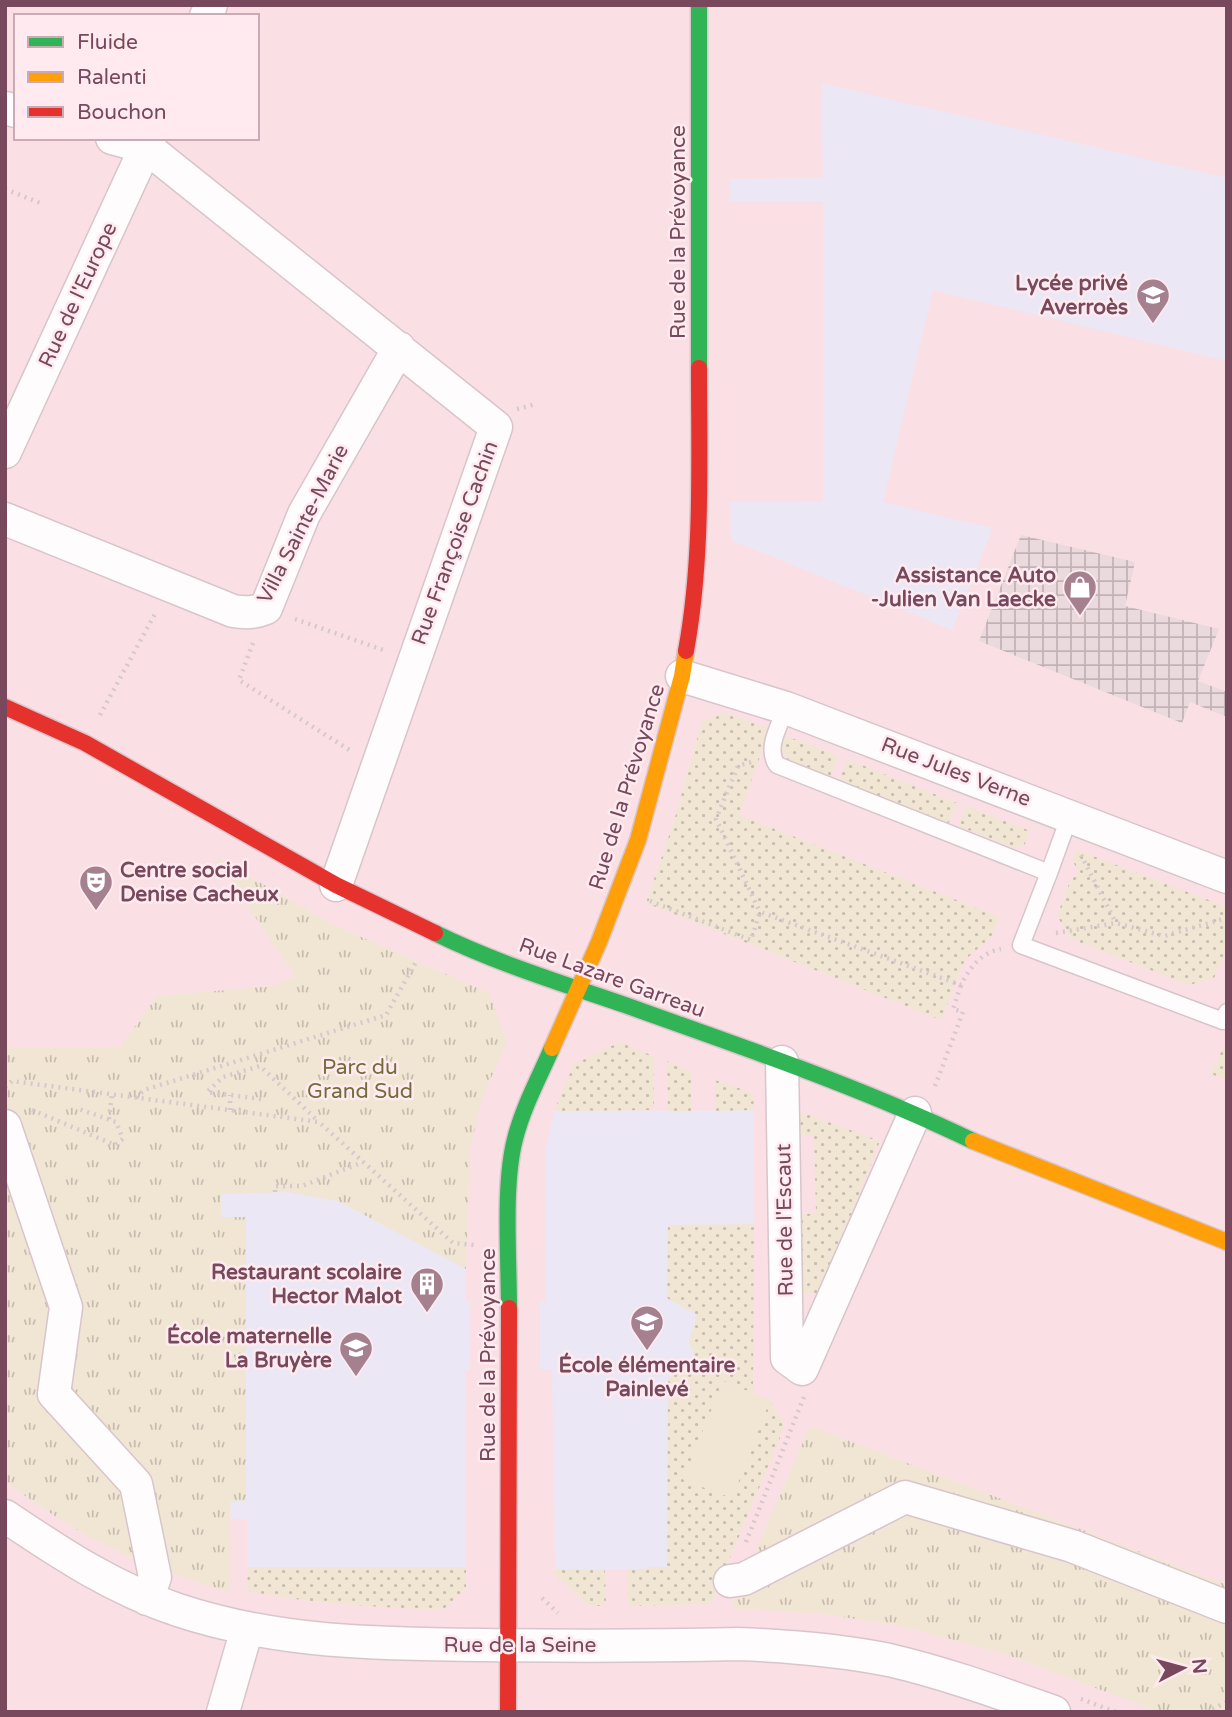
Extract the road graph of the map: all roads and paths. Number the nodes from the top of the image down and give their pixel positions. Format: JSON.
{"nodes":[{"id":1,"x":699,"y":5,"type":"edge"},
{"id":2,"x":130,"y":140,"type":"edge"},
{"id":3,"x":148,"y":142,"type":"edge"},
{"id":4,"x":5,"y":189,"type":"edge"},
{"id":5,"x":40,"y":202,"type":"dead end"},
{"id":6,"x":399,"y":348,"type":"junction"},
{"id":7,"x":5,"y":452,"type":"edge"},
{"id":8,"x":5,"y":519,"type":"edge"},
{"id":9,"x":170,"y":586,"type":"junction"},
{"id":10,"x":266,"y":608,"type":"junction"},
{"id":11,"x":413,"y":661,"type":"junction"},
{"id":12,"x":682,"y":676,"type":"junction"},
{"id":13,"x":5,"y":707,"type":"edge"},
{"id":14,"x":786,"y":708,"type":"junction"},
{"id":15,"x":85,"y":743,"type":"junction"},
{"id":16,"x":773,"y":759,"type":"junction"},
{"id":17,"x":376,"y":766,"type":"junction"},
{"id":18,"x":1066,"y":824,"type":"junction"},
{"id":19,"x":1049,"y":873,"type":"junction"},
{"id":20,"x":1227,"y":877,"type":"edge"},
{"id":21,"x":336,"y":885,"type":"junction"},
{"id":22,"x":620,"y":889,"type":"junction"},
{"id":23,"x":760,"y":912,"type":"junction"},
{"id":24,"x":1227,"y":918,"type":"edge"},
{"id":25,"x":1116,"y":923,"type":"junction"},
{"id":26,"x":1021,"y":945,"type":"junction"},
{"id":27,"x":421,"y":951,"type":"dead end"},
{"id":28,"x":961,"y":985,"type":"junction"},
{"id":29,"x":578,"y":988,"type":"junction"},
{"id":30,"x":1227,"y":1012,"type":"edge"},
{"id":31,"x":782,"y":1062,"type":"junction"},
{"id":32,"x":5,"y":1087,"type":"edge"},
{"id":33,"x":112,"y":1095,"type":"junction"},
{"id":34,"x":230,"y":1095,"type":"junction"},
{"id":35,"x":135,"y":1098,"type":"junction"},
{"id":36,"x":261,"y":1099,"type":"dead end"},
{"id":37,"x":79,"y":1109,"type":"dead end"},
{"id":38,"x":230,"y":1110,"type":"junction"},
{"id":39,"x":919,"y":1115,"type":"junction"},
{"id":40,"x":17,"y":1118,"type":"edge"},
{"id":41,"x":109,"y":1119,"type":"junction"},
{"id":42,"x":318,"y":1122,"type":"junction"},
{"id":43,"x":363,"y":1162,"type":"junction"},
{"id":44,"x":275,"y":1192,"type":"dead end"},
{"id":45,"x":1227,"y":1242,"type":"edge"},
{"id":46,"x":477,"y":1245,"type":"dead end"},
{"id":47,"x":802,"y":1370,"type":"junction"},
{"id":48,"x":5,"y":1516,"type":"edge"},
{"id":49,"x":730,"y":1581,"type":"joint"},
{"id":50,"x":539,"y":1596,"type":"dead end"},
{"id":51,"x":147,"y":1599,"type":"junction"},
{"id":52,"x":1227,"y":1607,"type":"edge"},
{"id":53,"x":565,"y":1620,"type":"dead end"},
{"id":54,"x":247,"y":1629,"type":"junction"},
{"id":55,"x":508,"y":1645,"type":"junction"},
{"id":56,"x":1227,"y":1703,"type":"edge"},
{"id":57,"x":223,"y":1712,"type":"edge"},
{"id":58,"x":508,"y":1712,"type":"edge"},
{"id":59,"x":1054,"y":1712,"type":"edge"},
{"id":60,"x":1206,"y":1712,"type":"edge"}],
"edges":[{"from":1,"to":12,"type":"street","name":"Rue de la Prévoyance"},
{"from":2,"to":3,"type":"street"},
{"from":3,"to":6,"type":"street","name":"Rue Françoise Cachin"},
{"from":3,"to":7,"type":"street","name":"Rue de l'Europe"},
{"from":4,"to":5,"type":"path"},
{"from":6,"to":10,"type":"street","name":"Villa Sainte-Marie"},
{"from":6,"to":11,"type":"street","name":"Rue Françoise Cachin"},
{"from":8,"to":9,"type":"street","name":"Villa Sainte-Marie"},
{"from":9,"to":10,"type":"street","name":"Villa Sainte-Marie"},
{"from":9,"to":15,"type":"path"},
{"from":10,"to":11,"type":"path"},
{"from":10,"to":17,"type":"path"},
{"from":11,"to":17,"type":"street","name":"Rue Françoise Cachin"},
{"from":12,"to":14,"type":"street","name":"Rue Jules Verne"},
{"from":12,"to":22,"type":"street","name":"Rue de la Prévoyance"},
{"from":13,"to":15,"type":"street","name":"Rue Lazare Garreau"},
{"from":14,"to":16,"type":"lane"},
{"from":14,"to":18,"type":"street","name":"Rue Jules Verne"},
{"from":15,"to":21,"type":"street","name":"Rue Lazare Garreau"},
{"from":16,"to":19,"type":"lane"},
{"from":16,"to":23,"type":"path"},
{"from":17,"to":21,"type":"street","name":"Rue Françoise Cachin"},
{"from":18,"to":19,"type":"lane"},
{"from":18,"to":20,"type":"street","name":"Rue Jules Verne"},
{"from":18,"to":25,"type":"path"},
{"from":19,"to":26,"type":"lane"},
{"from":21,"to":29,"type":"street","name":"Rue Lazare Garreau"},
{"from":22,"to":23,"type":"path"},
{"from":22,"to":29,"type":"street","name":"Rue de la Prévoyance"},
{"from":23,"to":28,"type":"path"},
{"from":24,"to":25,"type":"path"},
{"from":25,"to":26,"type":"path"},
{"from":26,"to":28,"type":"path"},
{"from":26,"to":30,"type":"lane"},
{"from":27,"to":35,"type":"path"},
{"from":28,"to":39,"type":"path"},
{"from":29,"to":31,"type":"street","name":"Rue Lazare Garreau"},
{"from":29,"to":55,"type":"street","name":"Rue de la Prévoyance"},
{"from":31,"to":39,"type":"street","name":"Rue Lazare Garreau"},
{"from":31,"to":47,"type":"street","name":"Rue de l'Escaut"},
{"from":32,"to":33,"type":"path"},
{"from":33,"to":35,"type":"path"},
{"from":33,"to":41,"type":"path"},
{"from":34,"to":36,"type":"path"},
{"from":34,"to":38,"type":"path"},
{"from":34,"to":42,"type":"path"},
{"from":35,"to":38,"type":"path"},
{"from":37,"to":41,"type":"path"},
{"from":38,"to":42,"type":"path"},
{"from":39,"to":45,"type":"street","name":"Rue Lazare Garreau"},
{"from":39,"to":47,"type":"street"},
{"from":40,"to":41,"type":"path"},
{"from":40,"to":51,"type":"street"},
{"from":42,"to":43,"type":"path"},
{"from":43,"to":44,"type":"path"},
{"from":43,"to":46,"type":"path"},
{"from":47,"to":49,"type":"path"},
{"from":48,"to":51,"type":"street","name":"Rue de la Seine"},
{"from":49,"to":52,"type":"street"},
{"from":50,"to":53,"type":"path"},
{"from":51,"to":54,"type":"street","name":"Rue de la Seine"},
{"from":54,"to":55,"type":"street","name":"Rue de la Seine"},
{"from":54,"to":57,"type":"street"},
{"from":55,"to":58,"type":"street","name":"Rue de la Prévoyance"},
{"from":55,"to":59,"type":"street","name":"Rue de la Seine"},
{"from":56,"to":60,"type":"path"}]}
